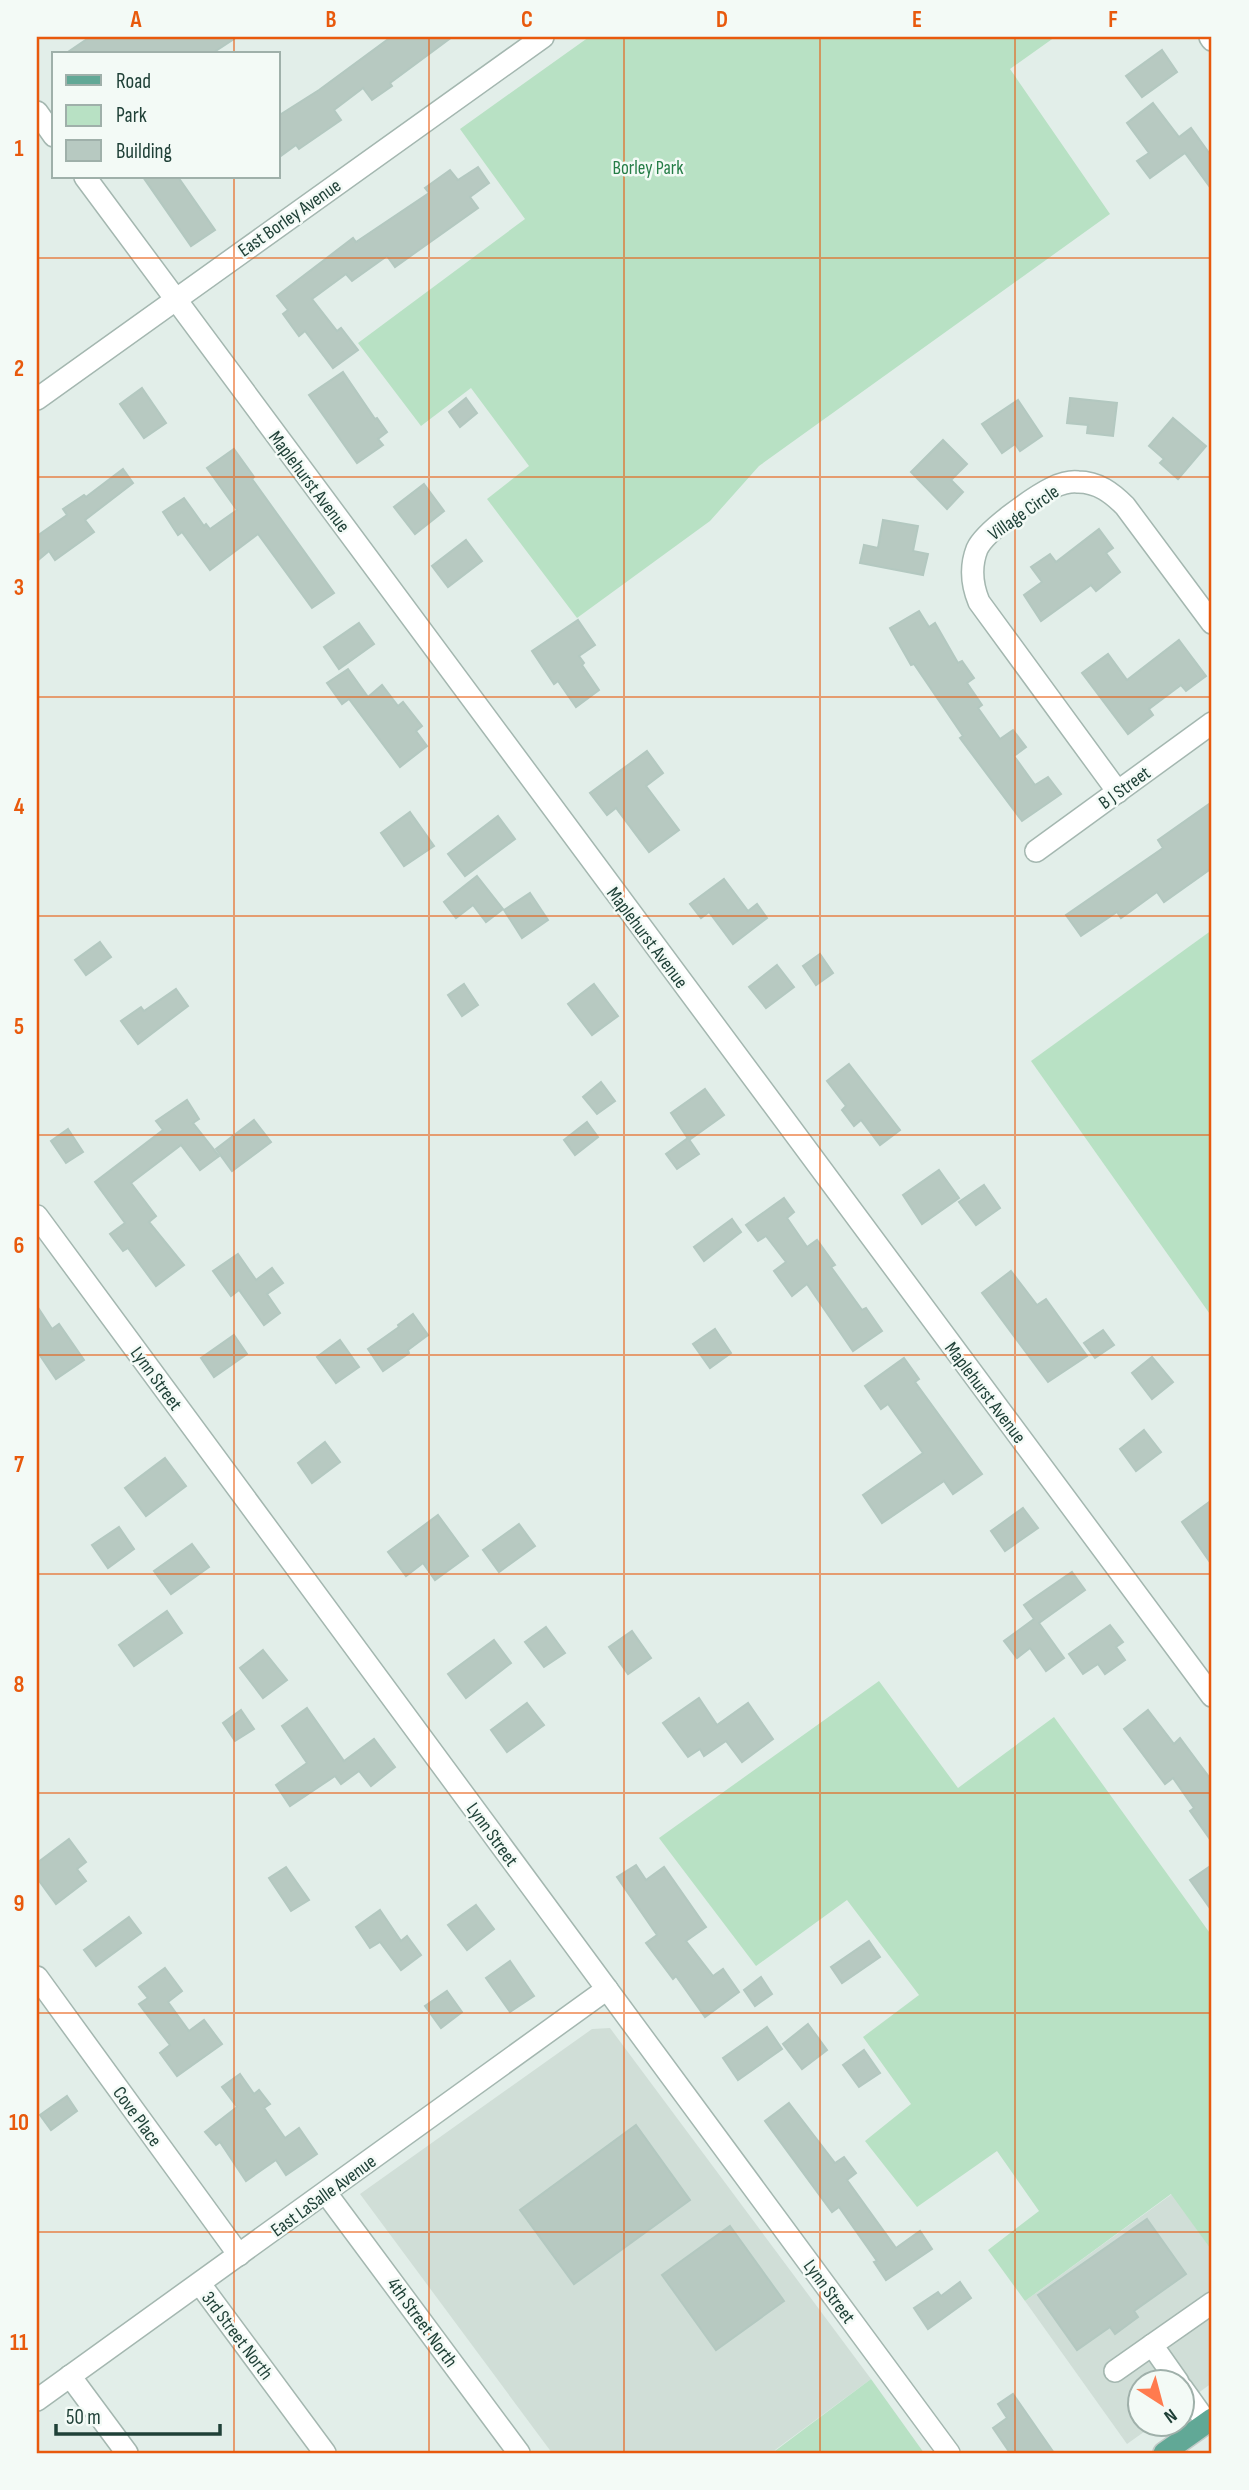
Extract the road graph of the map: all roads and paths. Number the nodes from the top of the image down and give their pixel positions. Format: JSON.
{"nodes":[{"id":1,"x":542,"y":37,"type":"edge"},
{"id":2,"x":37,"y":112,"type":"edge"},
{"id":3,"x":52,"y":133,"type":"edge"},
{"id":4,"x":86,"y":178,"type":"edge"},
{"id":5,"x":176,"y":300,"type":"junction"},
{"id":6,"x":37,"y":400,"type":"edge"},
{"id":7,"x":1212,"y":624,"type":"edge"},
{"id":8,"x":1212,"y":723,"type":"edge"},
{"id":9,"x":1118,"y":792,"type":"junction"},
{"id":10,"x":1036,"y":851,"type":"dead end"},
{"id":11,"x":37,"y":1216,"type":"edge"},
{"id":12,"x":1212,"y":1696,"type":"edge"},
{"id":13,"x":37,"y":1977,"type":"edge"},
{"id":14,"x":607,"y":1989,"type":"junction"},
{"id":15,"x":326,"y":2193,"type":"junction"},
{"id":16,"x":239,"y":2255,"type":"junction"},
{"id":17,"x":200,"y":2284,"type":"junction"},
{"id":18,"x":1212,"y":2303,"type":"edge"},
{"id":19,"x":1152,"y":2345,"type":"junction"},
{"id":20,"x":1168,"y":2368,"type":"edge"},
{"id":21,"x":1115,"y":2371,"type":"dead end"},
{"id":22,"x":70,"y":2376,"type":"junction"},
{"id":23,"x":37,"y":2400,"type":"edge"},
{"id":24,"x":1196,"y":2404,"type":"edge"},
{"id":25,"x":1210,"y":2421,"type":"edge"},
{"id":26,"x":127,"y":2453,"type":"edge"},
{"id":27,"x":325,"y":2453,"type":"edge"},
{"id":28,"x":519,"y":2453,"type":"edge"},
{"id":29,"x":949,"y":2453,"type":"edge"},
{"id":30,"x":1164,"y":2453,"type":"edge"}],
"edges":[{"from":1,"to":5,"type":"street","name":"East Borley Avenue"},
{"from":2,"to":3,"type":"street"},
{"from":4,"to":5,"type":"street","name":"Maplehurst Avenue"},
{"from":5,"to":6,"type":"street","name":"East Borley Avenue"},
{"from":5,"to":12,"type":"street","name":"Maplehurst Avenue"},
{"from":7,"to":9,"type":"street","name":"Village Circle"},
{"from":8,"to":9,"type":"street","name":"B J Street"},
{"from":9,"to":10,"type":"street","name":"B J Street"},
{"from":11,"to":14,"type":"street","name":"Lynn Street"},
{"from":13,"to":16,"type":"street","name":"Cove Place"},
{"from":14,"to":15,"type":"street","name":"East LaSalle Avenue"},
{"from":14,"to":29,"type":"street","name":"Lynn Street"},
{"from":15,"to":16,"type":"street","name":"East LaSalle Avenue"},
{"from":15,"to":28,"type":"street","name":"4th Street North"},
{"from":16,"to":17,"type":"street","name":"East LaSalle Avenue"},
{"from":17,"to":22,"type":"street","name":"East LaSalle Avenue"},
{"from":17,"to":27,"type":"street","name":"3rd Street North"},
{"from":18,"to":19,"type":"street"},
{"from":19,"to":20,"type":"street"},
{"from":19,"to":21,"type":"street"},
{"from":22,"to":23,"type":"street","name":"East LaSalle Avenue"},
{"from":22,"to":26,"type":"street"},
{"from":24,"to":25,"type":"street"},
{"from":25,"to":30,"type":"main road"}]}
